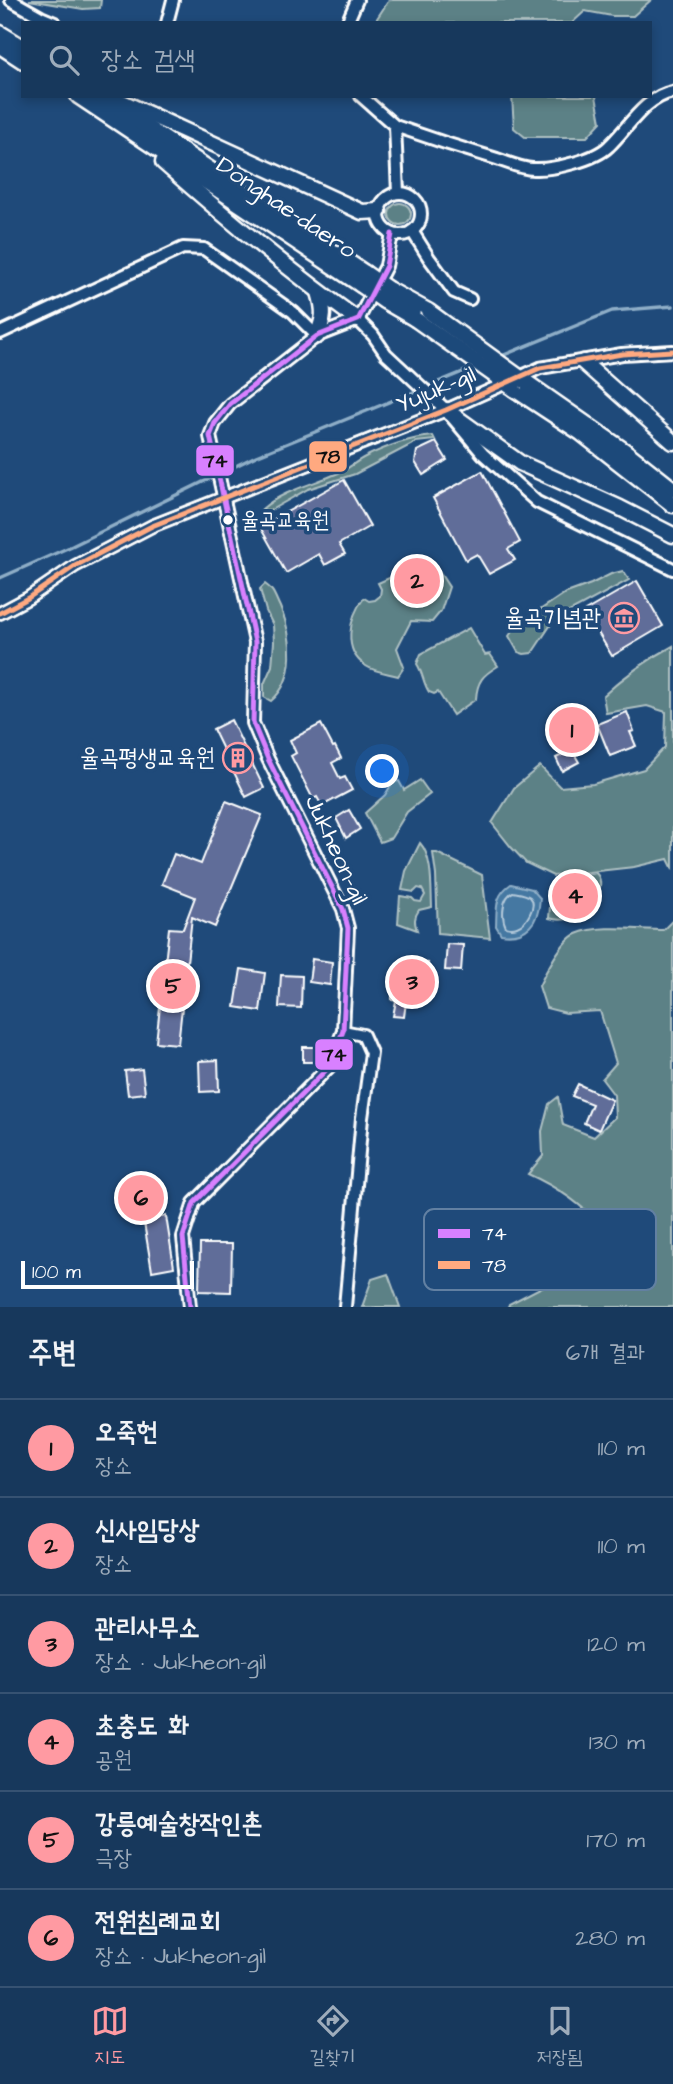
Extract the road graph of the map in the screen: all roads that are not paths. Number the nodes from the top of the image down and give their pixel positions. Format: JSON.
{"nodes":[{"id":1,"x":11,"y":0,"type":"edge"},
{"id":2,"x":173,"y":0,"type":"edge"},
{"id":3,"x":357,"y":0,"type":"edge"},
{"id":4,"x":50,"y":21,"type":"edge"},
{"id":5,"x":168,"y":21,"type":"edge"},
{"id":6,"x":347,"y":21,"type":"edge"},
{"id":7,"x":0,"y":33,"type":"edge"},
{"id":8,"x":0,"y":46,"type":"edge"},
{"id":9,"x":21,"y":46,"type":"edge"},
{"id":10,"x":21,"y":60,"type":"edge"},
{"id":11,"x":673,"y":92,"type":"edge"},
{"id":12,"x":81,"y":98,"type":"edge"},
{"id":13,"x":103,"y":98,"type":"edge"},
{"id":14,"x":113,"y":98,"type":"edge"},
{"id":15,"x":363,"y":98,"type":"edge"},
{"id":16,"x":395,"y":126,"type":"junction"},
{"id":17,"x":126,"y":128,"type":"junction"},
{"id":18,"x":398,"y":193,"type":"junction"},
{"id":19,"x":379,"y":211,"type":"junction"},
{"id":20,"x":412,"y":231,"type":"junction"},
{"id":21,"x":392,"y":234,"type":"junction"},
{"id":22,"x":363,"y":279,"type":"junction"},
{"id":23,"x":319,"y":292,"type":"junction"},
{"id":24,"x":470,"y":299,"type":"dead end"},
{"id":25,"x":358,"y":320,"type":"junction"},
{"id":26,"x":0,"y":332,"type":"edge"},
{"id":27,"x":317,"y":336,"type":"junction"},
{"id":28,"x":673,"y":351,"type":"edge"},
{"id":29,"x":583,"y":362,"type":"junction"},
{"id":30,"x":520,"y":385,"type":"junction"},
{"id":31,"x":446,"y":410,"type":"junction"},
{"id":32,"x":673,"y":442,"type":"edge"},
{"id":33,"x":673,"y":489,"type":"edge"},
{"id":34,"x":221,"y":493,"type":"junction"},
{"id":35,"x":673,"y":505,"type":"edge"},
{"id":36,"x":673,"y":535,"type":"edge"},
{"id":37,"x":673,"y":569,"type":"edge"},
{"id":38,"x":0,"y":613,"type":"edge"},
{"id":39,"x":343,"y":1031,"type":"junction"},
{"id":40,"x":190,"y":1307,"type":"edge"},
{"id":41,"x":345,"y":1307,"type":"edge"}],
"edges":[{"from":1,"to":4,"type":"street"},
{"from":2,"to":5,"type":"street"},
{"from":3,"to":6,"type":"street"},
{"from":7,"to":9,"type":"main road"},
{"from":8,"to":10,"type":"main road"},
{"from":11,"to":16,"type":"street"},
{"from":12,"to":17,"type":"main road","name":"Donghae-daero"},
{"from":13,"to":22,"type":"main road","name":"Donghae-daero"},
{"from":14,"to":19,"type":"main road"},
{"from":15,"to":16,"type":"street"},
{"from":16,"to":18,"type":"street"},
{"from":17,"to":22,"type":"main road","name":"Donghae-daero"},
{"from":17,"to":23,"type":"main road"},
{"from":18,"to":19,"type":"street"},
{"from":18,"to":20,"type":"street"},
{"from":19,"to":21,"type":"street"},
{"from":20,"to":21,"type":"street"},
{"from":20,"to":24,"type":"street"},
{"from":21,"to":25,"type":"street"},
{"from":22,"to":30,"type":"main road","name":"Donghae-daero","bridge":true},
{"from":23,"to":25,"type":"main road"},
{"from":23,"to":27,"type":"main road"},
{"from":25,"to":27,"type":"street"},
{"from":25,"to":31,"type":"street"},
{"from":26,"to":27,"type":"street"},
{"from":27,"to":34,"type":"street","name":"Jukheon-gil"},
{"from":28,"to":29,"type":"street","name":"Yujuk-gil"},
{"from":29,"to":31,"type":"street","name":"Yujuk-gil"},
{"from":29,"to":32,"type":"main road"},
{"from":30,"to":33,"type":"main road","name":"Donghae-daero"},
{"from":30,"to":35,"type":"main road","name":"Donghae-daero"},
{"from":31,"to":34,"type":"street","name":"Yujuk-gil"},
{"from":31,"to":36,"type":"main road"},
{"from":31,"to":37,"type":"street"},
{"from":34,"to":38,"type":"street","name":"Yujuk-gil"},
{"from":34,"to":39,"type":"street","name":"Jukheon-gil"},
{"from":39,"to":40,"type":"street","name":"Jukheon-gil"},
{"from":39,"to":41,"type":"street"}]}
